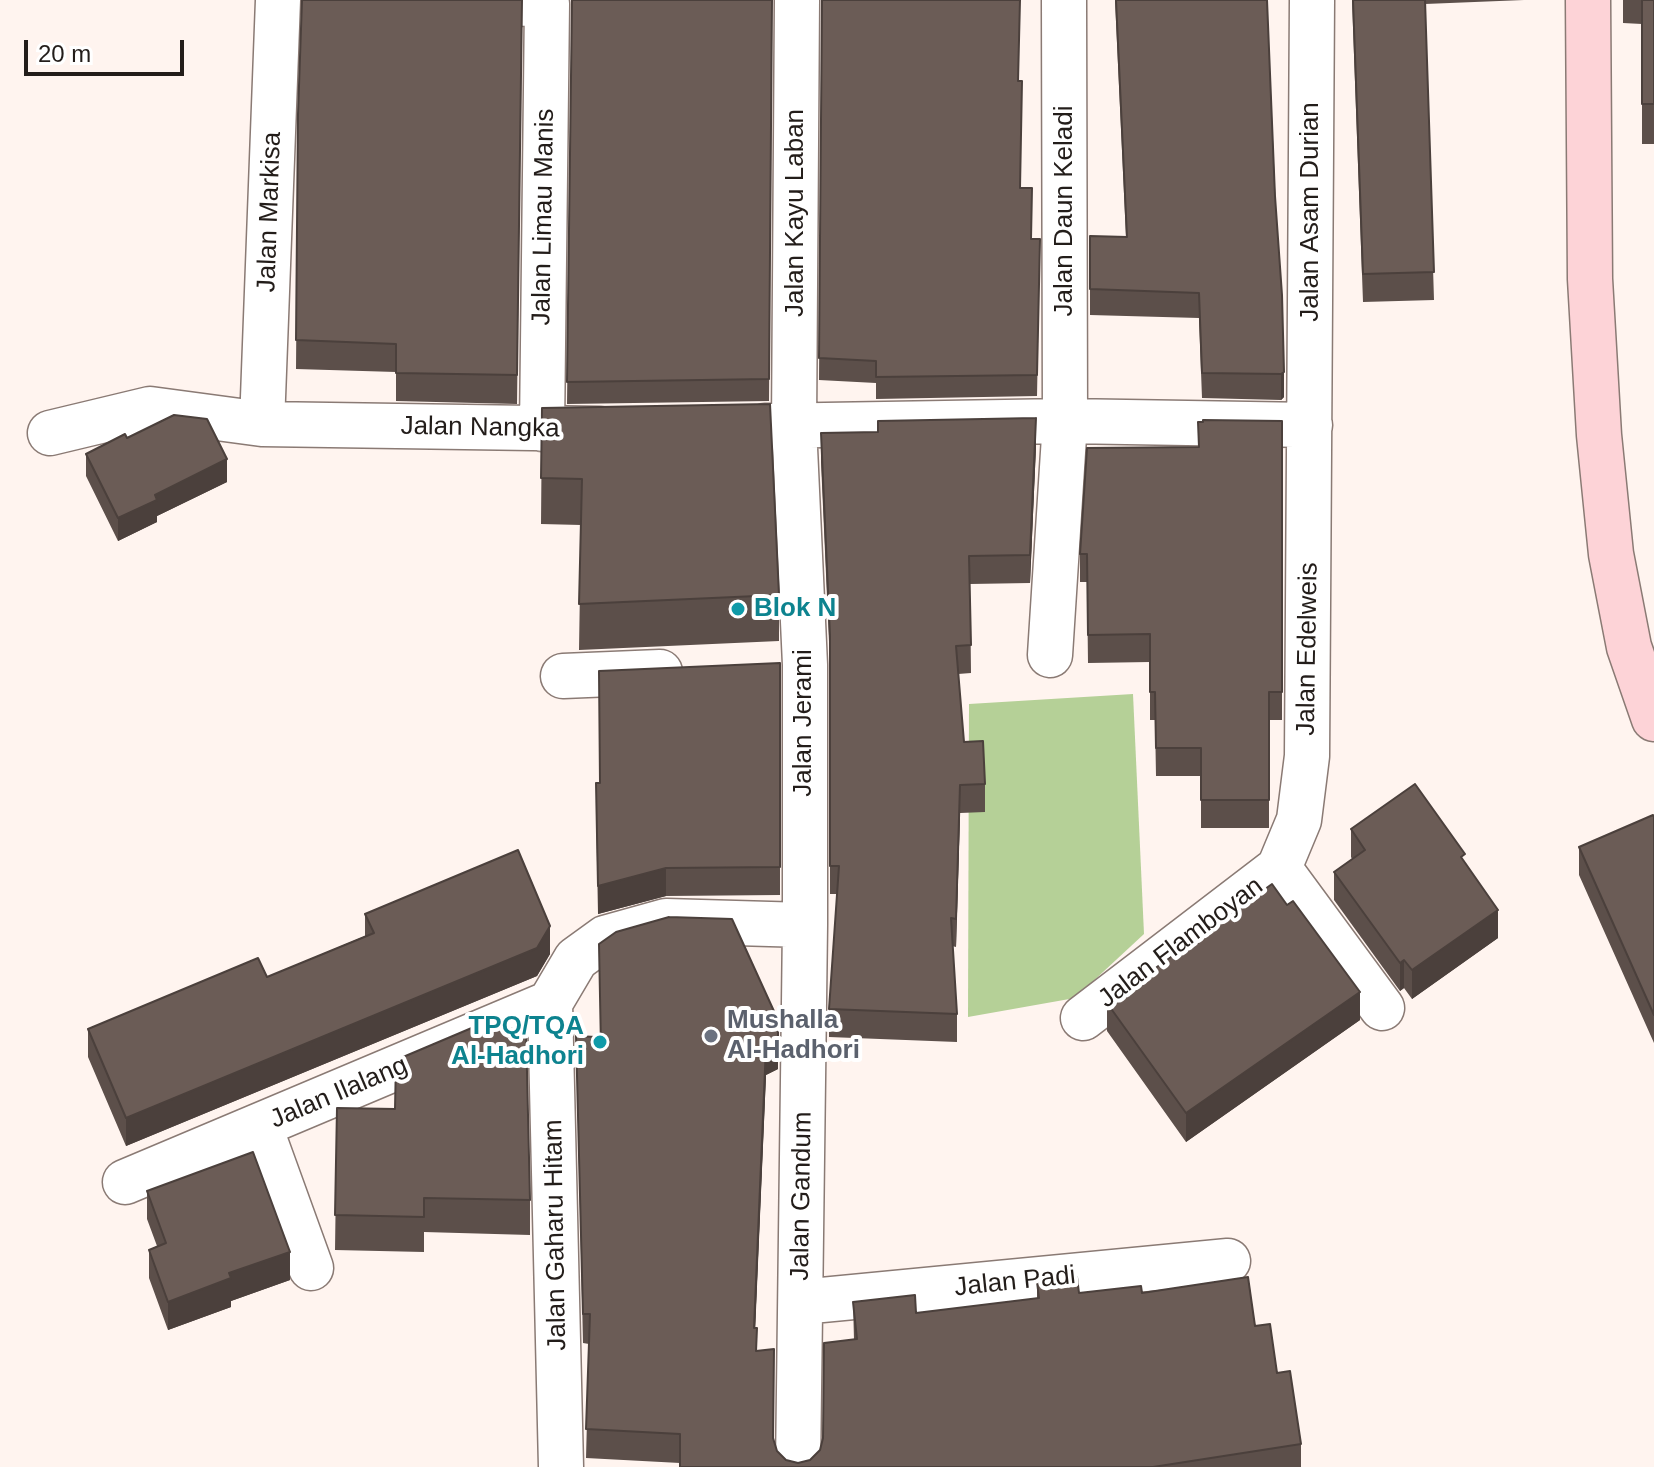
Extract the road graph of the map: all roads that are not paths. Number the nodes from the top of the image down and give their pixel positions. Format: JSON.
{"nodes":[{"id":1,"x":278,"y":0,"type":"edge"},
{"id":2,"x":797,"y":0,"type":"edge"},
{"id":3,"x":1064,"y":0,"type":"edge"},
{"id":4,"x":1312,"y":0,"type":"edge"},
{"id":5,"x":1588,"y":0,"type":"edge"},
{"id":6,"x":427,"y":2,"type":"edge"},
{"id":7,"x":1065,"y":421,"type":"junction"},
{"id":8,"x":262,"y":424,"type":"junction"},
{"id":9,"x":1310,"y":425,"type":"junction"},
{"id":10,"x":794,"y":426,"type":"junction"},
{"id":11,"x":731,"y":427,"type":"edge"},
{"id":12,"x":636,"y":428,"type":"edge"},
{"id":13,"x":542,"y":429,"type":"junction"},
{"id":14,"x":50,"y":433,"type":"dead end"},
{"id":15,"x":1050,"y":655,"type":"dead end"},
{"id":16,"x":805,"y":665,"type":"junction"},
{"id":17,"x":760,"y":667,"type":"edge"},
{"id":18,"x":699,"y":670,"type":"edge"},
{"id":19,"x":563,"y":676,"type":"dead end"},
{"id":20,"x":1654,"y":719,"type":"edge"},
{"id":21,"x":1279,"y":868,"type":"junction"},
{"id":22,"x":805,"y":925,"type":"junction"},
{"id":23,"x":550,"y":1003,"type":"junction"},
{"id":24,"x":1382,"y":1008,"type":"dead end"},
{"id":25,"x":1083,"y":1018,"type":"dead end"},
{"id":26,"x":260,"y":1127,"type":"junction"},
{"id":27,"x":125,"y":1182,"type":"dead end"},
{"id":28,"x":1228,"y":1261,"type":"dead end"},
{"id":29,"x":311,"y":1268,"type":"dead end"},
{"id":30,"x":801,"y":1302,"type":"junction"},
{"id":31,"x":561,"y":1467,"type":"edge"},
{"id":32,"x":798,"y":1467,"type":"edge"}],
"edges":[{"from":1,"to":8,"type":"street","name":"Jalan Markisa"},
{"from":2,"to":10,"type":"street","name":"Jalan Kayu Laban"},
{"from":3,"to":7,"type":"street","name":"Jalan Daun Keladi"},
{"from":4,"to":9,"type":"street","name":"Jalan Asam Durian"},
{"from":5,"to":20,"type":"street"},
{"from":6,"to":13,"type":"street","name":"Jalan Limau Manis"},
{"from":7,"to":9,"type":"street"},
{"from":7,"to":10,"type":"street"},
{"from":7,"to":15,"type":"street","name":"Jalan Daun Keladi"},
{"from":8,"to":13,"type":"street","name":"Jalan Nangka"},
{"from":8,"to":14,"type":"street","name":"Jalan Nangka"},
{"from":9,"to":21,"type":"street","name":"Jalan Edelweis"},
{"from":10,"to":11,"type":"street"},
{"from":10,"to":16,"type":"street","name":"Jalan Jerami"},
{"from":12,"to":13,"type":"street","name":"Jalan Nangka"},
{"from":16,"to":17,"type":"street"},
{"from":16,"to":22,"type":"street","name":"Jalan Jerami"},
{"from":18,"to":19,"type":"street"},
{"from":21,"to":24,"type":"street"},
{"from":21,"to":25,"type":"street","name":"Jalan Flamboyan"},
{"from":22,"to":23,"type":"street"},
{"from":22,"to":30,"type":"street","name":"Jalan Gandum"},
{"from":23,"to":26,"type":"street","name":"Jalan Ilalang"},
{"from":23,"to":31,"type":"street","name":"Jalan Gaharu Hitam"},
{"from":26,"to":27,"type":"street","name":"Jalan Ilalang"},
{"from":26,"to":29,"type":"street"},
{"from":28,"to":30,"type":"street","name":"Jalan Padi"},
{"from":30,"to":32,"type":"street","name":"Jalan Gandum"}]}
